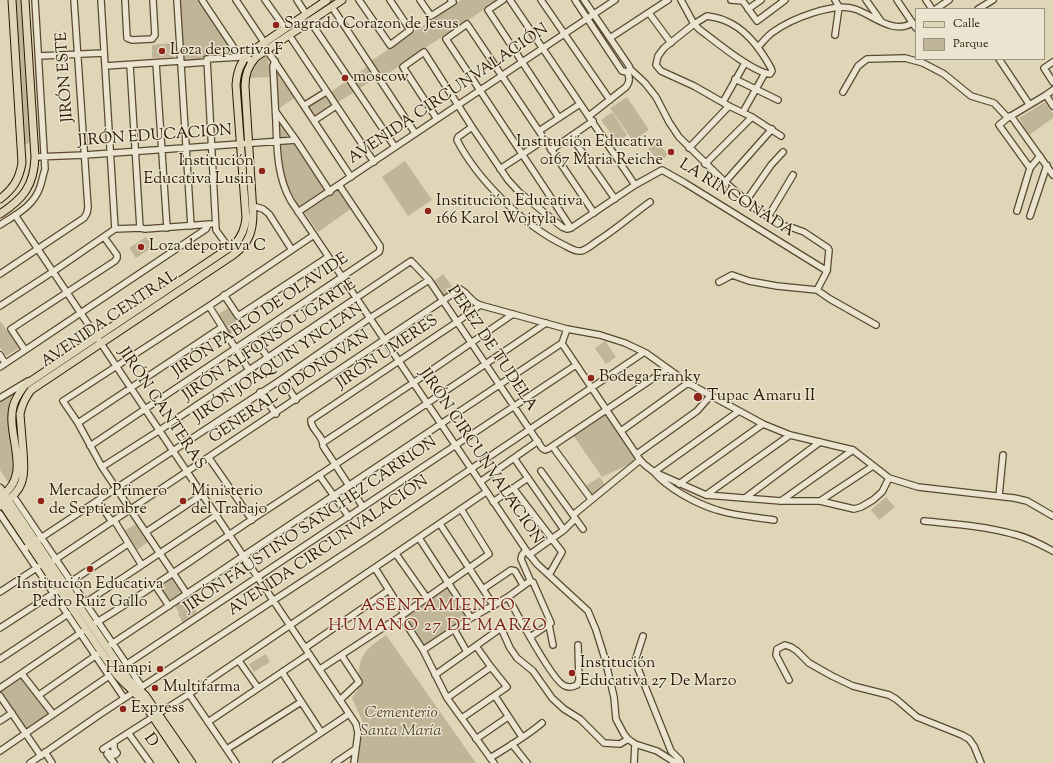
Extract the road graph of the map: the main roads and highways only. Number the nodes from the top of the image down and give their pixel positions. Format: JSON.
{"nodes":[{"id":1,"x":12,"y":0,"type":"edge"},
{"id":2,"x":25,"y":0,"type":"edge"},
{"id":3,"x":327,"y":0,"type":"edge"},
{"id":4,"x":342,"y":0,"type":"edge"},
{"id":5,"x":0,"y":199,"type":"edge"},
{"id":6,"x":0,"y":214,"type":"edge"},
{"id":7,"x":193,"y":273,"type":"junction"},
{"id":8,"x":197,"y":279,"type":"junction"},
{"id":9,"x":2,"y":499,"type":"edge"},
{"id":10,"x":62,"y":587,"type":"junction"},
{"id":11,"x":89,"y":628,"type":"junction"},
{"id":12,"x":104,"y":650,"type":"junction"},
{"id":13,"x":138,"y":690,"type":"junction"},
{"id":14,"x":156,"y":716,"type":"junction"},
{"id":15,"x":184,"y":763,"type":"edge"},
{"id":16,"x":192,"y":763,"type":"edge"}],
"edges":[{"from":1,"to":5,"type":"main road"},
{"from":2,"to":6,"type":"main road"},
{"from":3,"to":7,"type":"main road","name":"AVENIDA CENTRAL"},
{"from":4,"to":8,"type":"main road","name":"AVENIDA CENTRAL"},
{"from":7,"to":8,"type":"main road"},
{"from":7,"to":9,"type":"main road","name":"AVENIDA CENTRAL"},
{"from":8,"to":9,"type":"main road","name":"AVENIDA CENTRAL"},
{"from":9,"to":10,"type":"main road"},
{"from":10,"to":11,"type":"main road"},
{"from":10,"to":11,"type":"main road"},
{"from":11,"to":12,"type":"main road"},
{"from":12,"to":13,"type":"main road"},
{"from":12,"to":13,"type":"main road"},
{"from":13,"to":14,"type":"main road"},
{"from":14,"to":15,"type":"main road"},
{"from":14,"to":16,"type":"main road"}]}
